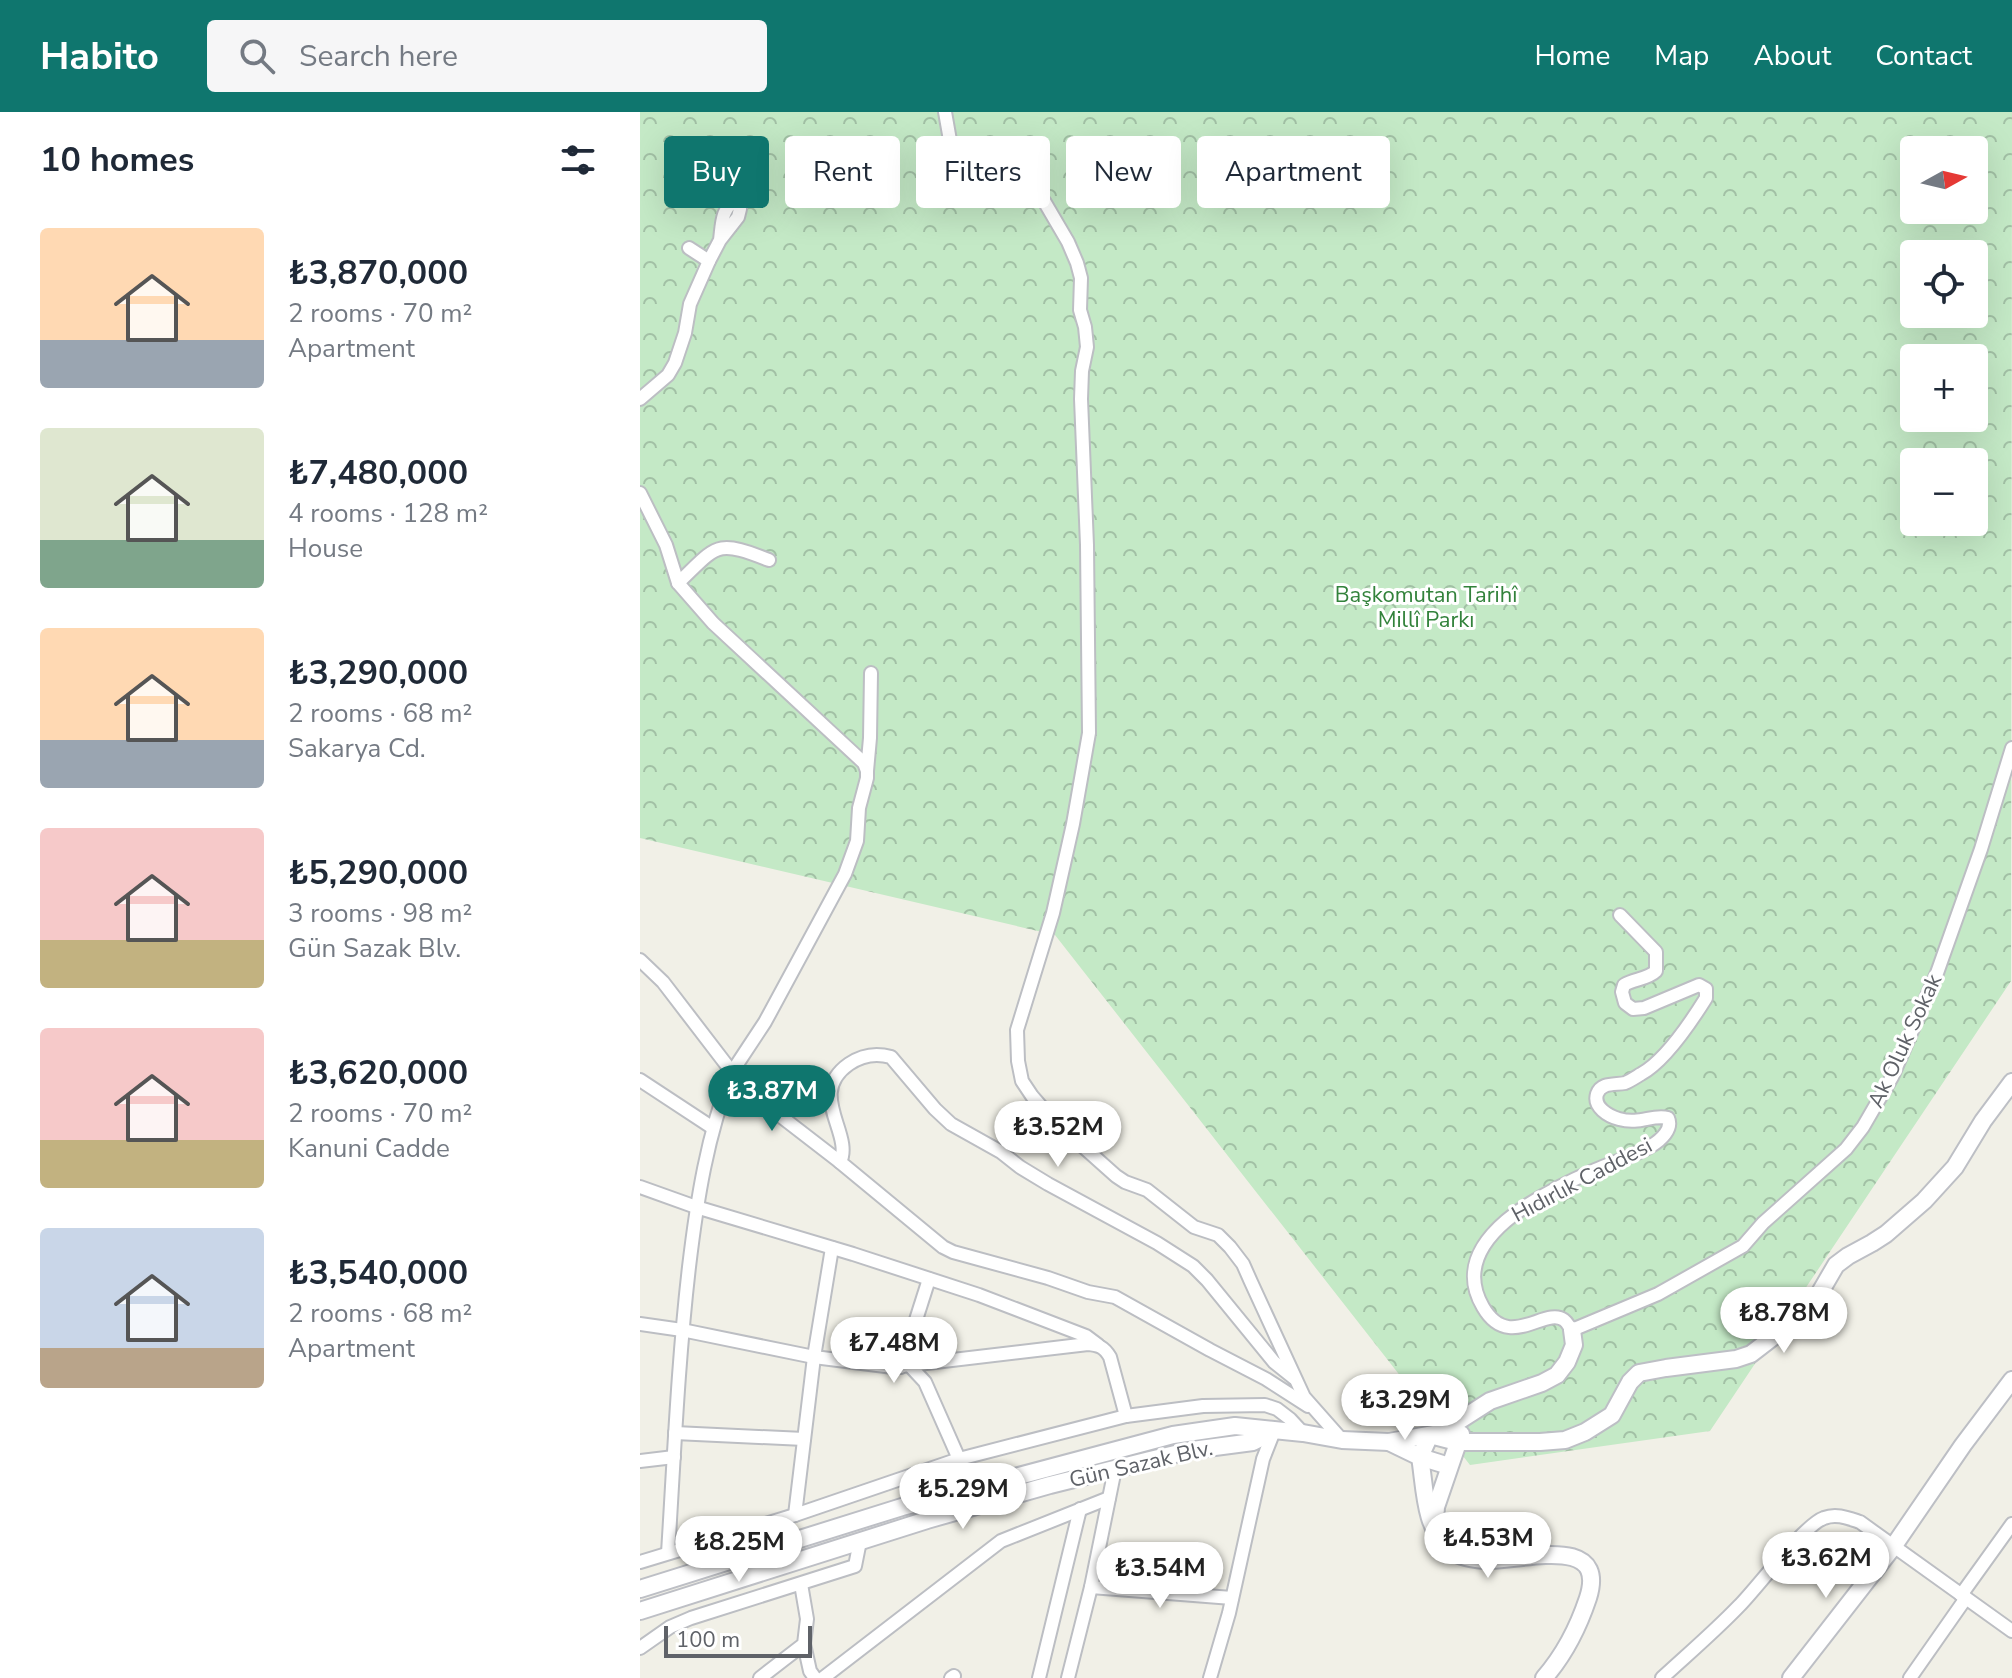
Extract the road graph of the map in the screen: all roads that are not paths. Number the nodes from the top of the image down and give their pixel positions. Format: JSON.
{"nodes":[{"id":1,"x":945,"y":112,"type":"edge"},
{"id":2,"x":720,"y":240,"type":"dead end"},
{"id":3,"x":689,"y":248,"type":"dead end"},
{"id":4,"x":709,"y":261,"type":"junction"},
{"id":5,"x":640,"y":399,"type":"edge"},
{"id":6,"x":640,"y":493,"type":"edge"},
{"id":7,"x":769,"y":560,"type":"dead end"},
{"id":8,"x":678,"y":583,"type":"junction"},
{"id":9,"x":871,"y":673,"type":"dead end"},
{"id":10,"x":2012,"y":748,"type":"edge"},
{"id":11,"x":867,"y":771,"type":"junction"},
{"id":12,"x":1620,"y":915,"type":"dead end"},
{"id":13,"x":640,"y":960,"type":"edge"},
{"id":14,"x":732,"y":1072,"type":"junction"},
{"id":15,"x":640,"y":1080,"type":"edge"},
{"id":16,"x":2012,"y":1082,"type":"edge"},
{"id":17,"x":713,"y":1128,"type":"junction"},
{"id":18,"x":840,"y":1162,"type":"junction"},
{"id":19,"x":640,"y":1187,"type":"edge"},
{"id":20,"x":696,"y":1207,"type":"junction"},
{"id":21,"x":832,"y":1248,"type":"junction"},
{"id":22,"x":929,"y":1279,"type":"junction"},
{"id":23,"x":640,"y":1324,"type":"edge"},
{"id":24,"x":682,"y":1330,"type":"junction"},
{"id":25,"x":1572,"y":1330,"type":"junction"},
{"id":26,"x":1098,"y":1345,"type":"junction"},
{"id":27,"x":814,"y":1357,"type":"junction"},
{"id":28,"x":906,"y":1367,"type":"junction"},
{"id":29,"x":1294,"y":1378,"type":"junction"},
{"id":30,"x":2012,"y":1380,"type":"edge"},
{"id":31,"x":1316,"y":1411,"type":"junction"},
{"id":32,"x":1470,"y":1413,"type":"junction"},
{"id":33,"x":1126,"y":1416,"type":"junction"},
{"id":34,"x":1274,"y":1431,"type":"junction"},
{"id":35,"x":675,"y":1433,"type":"junction"},
{"id":36,"x":1303,"y":1433,"type":"junction"},
{"id":37,"x":1430,"y":1435,"type":"junction"},
{"id":38,"x":804,"y":1439,"type":"junction"},
{"id":39,"x":1342,"y":1440,"type":"junction"},
{"id":40,"x":1389,"y":1442,"type":"junction"},
{"id":41,"x":1457,"y":1442,"type":"junction"},
{"id":42,"x":674,"y":1457,"type":"junction"},
{"id":43,"x":1420,"y":1457,"type":"junction"},
{"id":44,"x":959,"y":1459,"type":"junction"},
{"id":45,"x":640,"y":1461,"type":"edge"},
{"id":46,"x":1449,"y":1466,"type":"junction"},
{"id":47,"x":1115,"y":1469,"type":"junction"},
{"id":48,"x":1109,"y":1498,"type":"junction"},
{"id":49,"x":1080,"y":1509,"type":"junction"},
{"id":50,"x":795,"y":1515,"type":"junction"},
{"id":51,"x":2012,"y":1524,"type":"edge"},
{"id":52,"x":1435,"y":1528,"type":"junction"},
{"id":53,"x":860,"y":1541,"type":"junction"},
{"id":54,"x":1893,"y":1547,"type":"junction"},
{"id":55,"x":668,"y":1553,"type":"junction"},
{"id":56,"x":640,"y":1562,"type":"edge"},
{"id":57,"x":801,"y":1584,"type":"junction"},
{"id":58,"x":1091,"y":1587,"type":"junction"},
{"id":59,"x":640,"y":1589,"type":"edge"},
{"id":60,"x":1964,"y":1597,"type":"junction"},
{"id":61,"x":1232,"y":1598,"type":"junction"},
{"id":62,"x":640,"y":1611,"type":"edge"},
{"id":63,"x":2012,"y":1631,"type":"edge"},
{"id":64,"x":1574,"y":1636,"type":"junction"},
{"id":65,"x":804,"y":1644,"type":"junction"},
{"id":66,"x":640,"y":1648,"type":"edge"},
{"id":67,"x":760,"y":1678,"type":"edge"},
{"id":68,"x":815,"y":1678,"type":"edge"},
{"id":69,"x":823,"y":1678,"type":"edge"},
{"id":70,"x":1039,"y":1678,"type":"edge"},
{"id":71,"x":1068,"y":1678,"type":"edge"},
{"id":72,"x":1210,"y":1678,"type":"edge"},
{"id":73,"x":1544,"y":1678,"type":"edge"},
{"id":74,"x":1555,"y":1678,"type":"edge"},
{"id":75,"x":1662,"y":1678,"type":"edge"},
{"id":76,"x":1791,"y":1678,"type":"edge"},
{"id":77,"x":1910,"y":1678,"type":"edge"}],
"edges":[{"from":1,"to":29,"type":"street"},
{"from":2,"to":4,"type":"street"},
{"from":3,"to":4,"type":"street"},
{"from":4,"to":5,"type":"street"},
{"from":6,"to":8,"type":"street"},
{"from":7,"to":8,"type":"street"},
{"from":8,"to":11,"type":"street"},
{"from":9,"to":11,"type":"street"},
{"from":10,"to":25,"type":"street","name":"Ak Oluk Sokak"},
{"from":11,"to":14,"type":"street"},
{"from":12,"to":25,"type":"street","name":"Hıdırlık Caddesi"},
{"from":13,"to":14,"type":"street"},
{"from":14,"to":17,"type":"street"},
{"from":14,"to":18,"type":"street"},
{"from":15,"to":17,"type":"street"},
{"from":16,"to":41,"type":"main road"},
{"from":17,"to":20,"type":"street"},
{"from":18,"to":29,"type":"street"},
{"from":18,"to":31,"type":"street"},
{"from":19,"to":20,"type":"street"},
{"from":20,"to":21,"type":"street"},
{"from":20,"to":24,"type":"street"},
{"from":21,"to":22,"type":"street"},
{"from":21,"to":27,"type":"street"},
{"from":22,"to":26,"type":"street"},
{"from":22,"to":28,"type":"street"},
{"from":23,"to":24,"type":"street"},
{"from":24,"to":27,"type":"street"},
{"from":24,"to":35,"type":"street"},
{"from":25,"to":32,"type":"main road"},
{"from":26,"to":28,"type":"street"},
{"from":26,"to":33,"type":"street"},
{"from":27,"to":28,"type":"street"},
{"from":27,"to":38,"type":"street"},
{"from":28,"to":44,"type":"street"},
{"from":29,"to":31,"type":"street"},
{"from":30,"to":54,"type":"main road"},
{"from":31,"to":39,"type":"street"},
{"from":32,"to":37,"type":"main road"},
{"from":32,"to":41,"type":"main road"},
{"from":33,"to":36,"type":"street"},
{"from":33,"to":44,"type":"street"},
{"from":34,"to":36,"type":"main road","name":"Gün Sazak Blv."},
{"from":34,"to":47,"type":"main road","name":"Gün Sazak Blv."},
{"from":34,"to":59,"type":"main road","name":"Gün Sazak Blv."},
{"from":34,"to":61,"type":"street"},
{"from":35,"to":38,"type":"street"},
{"from":35,"to":42,"type":"street"},
{"from":36,"to":39,"type":"main road","name":"Gün Sazak Blv."},
{"from":37,"to":40,"type":"main road"},
{"from":37,"to":41,"type":"main road"},
{"from":37,"to":43,"type":"main road"},
{"from":38,"to":50,"type":"street"},
{"from":39,"to":40,"type":"main road","name":"Gün Sazak Blv."},
{"from":40,"to":43,"type":"main road"},
{"from":41,"to":46,"type":"main road"},
{"from":42,"to":45,"type":"street"},
{"from":42,"to":55,"type":"street"},
{"from":43,"to":46,"type":"main road"},
{"from":43,"to":52,"type":"main road"},
{"from":44,"to":50,"type":"street"},
{"from":46,"to":52,"type":"main road"},
{"from":47,"to":48,"type":"street"},
{"from":47,"to":53,"type":"main road","name":"Gün Sazak Blv."},
{"from":48,"to":49,"type":"street"},
{"from":48,"to":58,"type":"street"},
{"from":49,"to":69,"type":"street"},
{"from":49,"to":70,"type":"street"},
{"from":50,"to":55,"type":"street"},
{"from":51,"to":60,"type":"street"},
{"from":52,"to":64,"type":"main road"},
{"from":53,"to":57,"type":"street"},
{"from":53,"to":62,"type":"main road","name":"Gün Sazak Blv."},
{"from":54,"to":60,"type":"street"},
{"from":54,"to":75,"type":"street"},
{"from":54,"to":76,"type":"main road"},
{"from":55,"to":56,"type":"street"},
{"from":57,"to":65,"type":"street"},
{"from":57,"to":66,"type":"street"},
{"from":58,"to":61,"type":"street"},
{"from":58,"to":71,"type":"street"},
{"from":60,"to":63,"type":"street"},
{"from":60,"to":77,"type":"street"},
{"from":61,"to":72,"type":"street"},
{"from":64,"to":73,"type":"main road"},
{"from":64,"to":74,"type":"street"},
{"from":65,"to":67,"type":"street"},
{"from":65,"to":68,"type":"street"}]}
